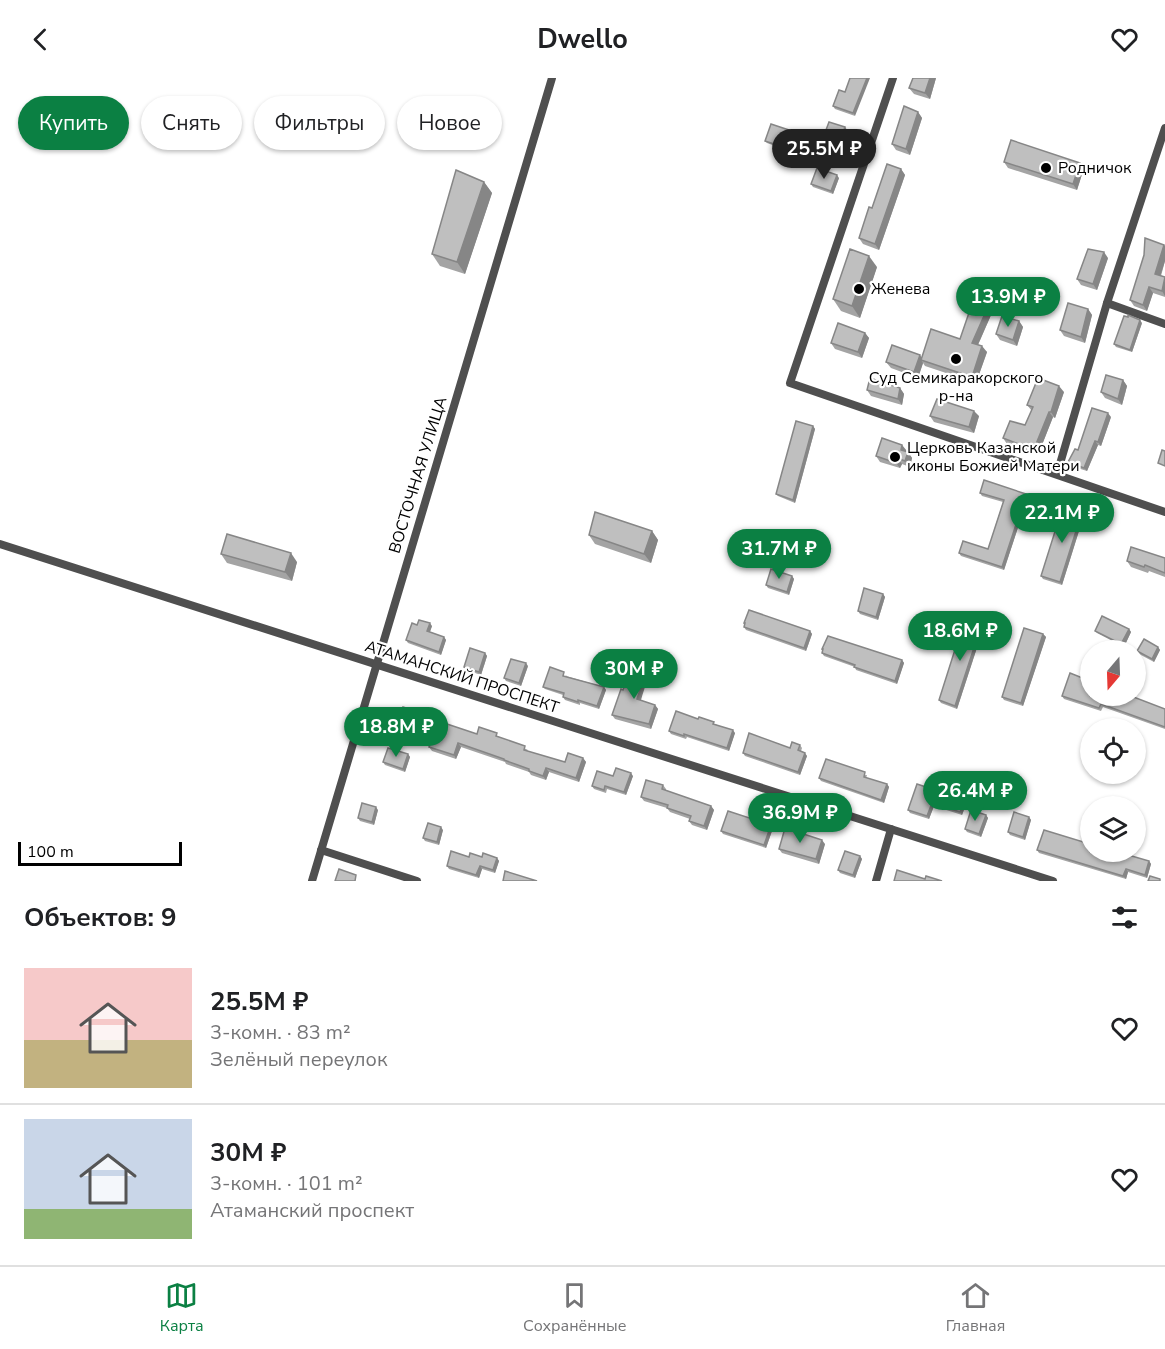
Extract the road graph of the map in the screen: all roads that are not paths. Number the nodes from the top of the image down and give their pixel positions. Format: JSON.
{"nodes":[{"id":1,"x":552,"y":78,"type":"edge"},
{"id":2,"x":893,"y":78,"type":"edge"},
{"id":3,"x":1165,"y":128,"type":"edge"},
{"id":4,"x":1107,"y":303,"type":"junction"},
{"id":5,"x":1165,"y":324,"type":"edge"},
{"id":6,"x":1057,"y":474,"type":"junction"},
{"id":7,"x":1165,"y":512,"type":"edge"},
{"id":8,"x":0,"y":544,"type":"edge"},
{"id":9,"x":377,"y":665,"type":"junction"},
{"id":10,"x":891,"y":829,"type":"junction"},
{"id":11,"x":321,"y":850,"type":"junction"},
{"id":12,"x":312,"y":881,"type":"edge"},
{"id":13,"x":417,"y":881,"type":"edge"},
{"id":14,"x":876,"y":881,"type":"edge"},
{"id":15,"x":1053,"y":881,"type":"edge"}],
"edges":[{"from":1,"to":9,"type":"street","name":"ВОСТОЧНАЯ УЛИЦА"},
{"from":2,"to":6,"type":"street"},
{"from":3,"to":4,"type":"street"},
{"from":4,"to":5,"type":"street"},
{"from":4,"to":6,"type":"street"},
{"from":6,"to":7,"type":"street"},
{"from":8,"to":9,"type":"street","name":"АТАМАНСКИЙ ПРОСПЕКТ"},
{"from":9,"to":10,"type":"street","name":"АТАМАНСКИЙ ПРОСПЕКТ"},
{"from":9,"to":11,"type":"street","name":"ВОСТОЧНАЯ УЛИЦА"},
{"from":10,"to":14,"type":"street"},
{"from":10,"to":15,"type":"street","name":"АТАМАНСКИЙ ПРОСПЕКТ"},
{"from":11,"to":12,"type":"street","name":"ВОСТОЧНАЯ УЛИЦА"},
{"from":11,"to":13,"type":"street"}]}
